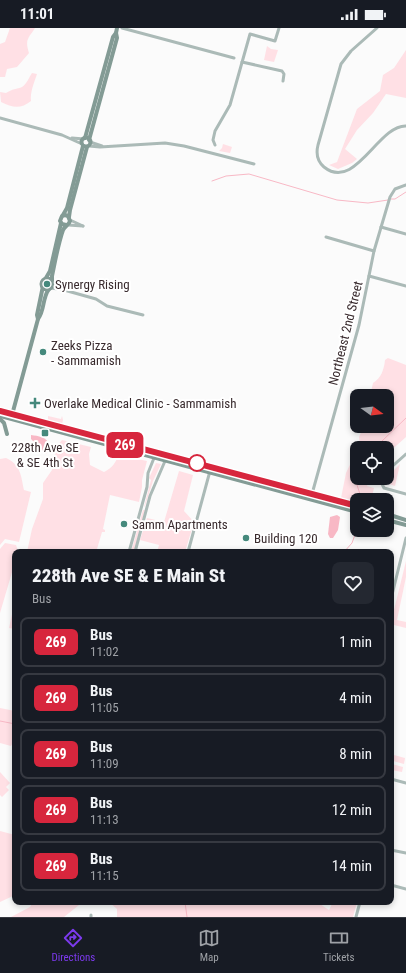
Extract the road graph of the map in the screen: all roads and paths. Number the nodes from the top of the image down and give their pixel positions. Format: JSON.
{"nodes":[{"id":1,"x":117,"y":28,"type":"edge"},
{"id":2,"x":122,"y":28,"type":"edge"},
{"id":3,"x":279,"y":28,"type":"edge"},
{"id":4,"x":377,"y":28,"type":"edge"},
{"id":5,"x":234,"y":58,"type":"dead end"},
{"id":6,"x":242,"y":62,"type":"junction"},
{"id":7,"x":283,"y":81,"type":"dead end"},
{"id":8,"x":0,"y":118,"type":"edge"},
{"id":9,"x":406,"y":126,"type":"edge"},
{"id":10,"x":86,"y":142,"type":"junction"},
{"id":11,"x":215,"y":145,"type":"dead end"},
{"id":12,"x":254,"y":164,"type":"dead end"},
{"id":13,"x":406,"y":185,"type":"edge"},
{"id":14,"x":63,"y":215,"type":"junction"},
{"id":15,"x":70,"y":218,"type":"junction"},
{"id":16,"x":61,"y":222,"type":"junction"},
{"id":17,"x":67,"y":225,"type":"junction"},
{"id":18,"x":381,"y":227,"type":"junction"},
{"id":19,"x":406,"y":234,"type":"edge"},
{"id":20,"x":326,"y":237,"type":"dead end"},
{"id":21,"x":374,"y":251,"type":"junction"},
{"id":22,"x":369,"y":276,"type":"junction"},
{"id":23,"x":46,"y":278,"type":"junction"},
{"id":24,"x":51,"y":285,"type":"junction"},
{"id":25,"x":43,"y":286,"type":"junction"},
{"id":26,"x":406,"y":286,"type":"edge"},
{"id":27,"x":143,"y":315,"type":"dead end"},
{"id":28,"x":38,"y":318,"type":"junction"},
{"id":29,"x":0,"y":411,"type":"edge"},
{"id":30,"x":12,"y":414,"type":"junction"},
{"id":31,"x":0,"y":417,"type":"edge"},
{"id":32,"x":7,"y":434,"type":"dead end"},
{"id":33,"x":406,"y":454,"type":"edge"},
{"id":34,"x":154,"y":458,"type":"junction"},
{"id":35,"x":165,"y":461,"type":"junction"},
{"id":36,"x":394,"y":465,"type":"edge"},
{"id":37,"x":211,"y":470,"type":"junction"},
{"id":38,"x":382,"y":485,"type":"edge"},
{"id":39,"x":312,"y":494,"type":"junction"},
{"id":40,"x":406,"y":494,"type":"edge"},
{"id":41,"x":350,"y":504,"type":"edge"},
{"id":42,"x":350,"y":510,"type":"edge"},
{"id":43,"x":394,"y":516,"type":"edge"},
{"id":44,"x":406,"y":520,"type":"edge"},
{"id":45,"x":394,"y":522,"type":"edge"},
{"id":46,"x":406,"y":525,"type":"edge"},
{"id":47,"x":406,"y":538,"type":"edge"},
{"id":48,"x":130,"y":549,"type":"edge"},
{"id":49,"x":136,"y":549,"type":"edge"},
{"id":50,"x":189,"y":549,"type":"edge"},
{"id":51,"x":394,"y":586,"type":"edge"},
{"id":52,"x":394,"y":780,"type":"edge"},
{"id":53,"x":406,"y":784,"type":"edge"},
{"id":54,"x":394,"y":851,"type":"edge"},
{"id":55,"x":406,"y":854,"type":"edge"},
{"id":56,"x":394,"y":886,"type":"edge"},
{"id":57,"x":406,"y":889,"type":"edge"},
{"id":58,"x":359,"y":905,"type":"edge"},
{"id":59,"x":356,"y":917,"type":"edge"}],
"edges":[{"from":1,"to":10,"type":"main road"},
{"from":2,"to":5,"type":"street"},
{"from":3,"to":6,"type":"street"},
{"from":4,"to":9,"type":"street"},
{"from":6,"to":7,"type":"street"},
{"from":6,"to":11,"type":"street"},
{"from":8,"to":10,"type":"street"},
{"from":10,"to":12,"type":"street"},
{"from":10,"to":14,"type":"main road"},
{"from":10,"to":15,"type":"main road"},
{"from":13,"to":18,"type":"street","name":"Northeast 2nd Street"},
{"from":14,"to":15,"type":"main road"},
{"from":14,"to":16,"type":"main road"},
{"from":15,"to":17,"type":"main road"},
{"from":15,"to":17,"type":"street"},
{"from":16,"to":17,"type":"main road"},
{"from":16,"to":23,"type":"main road"},
{"from":17,"to":24,"type":"main road"},
{"from":18,"to":19,"type":"street"},
{"from":18,"to":21,"type":"street","name":"Northeast 2nd Street"},
{"from":20,"to":21,"type":"street"},
{"from":21,"to":22,"type":"street","name":"Northeast 2nd Street"},
{"from":22,"to":26,"type":"street"},
{"from":22,"to":39,"type":"street","name":"Northeast 2nd Street"},
{"from":23,"to":24,"type":"main road"},
{"from":23,"to":25,"type":"main road"},
{"from":24,"to":25,"type":"main road"},
{"from":24,"to":27,"type":"street"},
{"from":24,"to":28,"type":"main road"},
{"from":25,"to":28,"type":"main road"},
{"from":28,"to":30,"type":"main road"},
{"from":29,"to":30,"type":"main road"},
{"from":30,"to":37,"type":"main road"},
{"from":31,"to":32,"type":"main road"},
{"from":31,"to":34,"type":"main road"},
{"from":33,"to":36,"type":"street"},
{"from":34,"to":35,"type":"main road"},
{"from":34,"to":48,"type":"street"},
{"from":35,"to":37,"type":"main road"},
{"from":35,"to":49,"type":"street"},
{"from":37,"to":39,"type":"main road"},
{"from":37,"to":42,"type":"main road"},
{"from":37,"to":50,"type":"street"},
{"from":38,"to":40,"type":"street"},
{"from":39,"to":41,"type":"main road"},
{"from":43,"to":44,"type":"main road"},
{"from":45,"to":46,"type":"main road"},
{"from":47,"to":51,"type":"street"},
{"from":52,"to":53,"type":"street"},
{"from":54,"to":55,"type":"street"},
{"from":56,"to":57,"type":"street"},
{"from":58,"to":59,"type":"street"}]}
